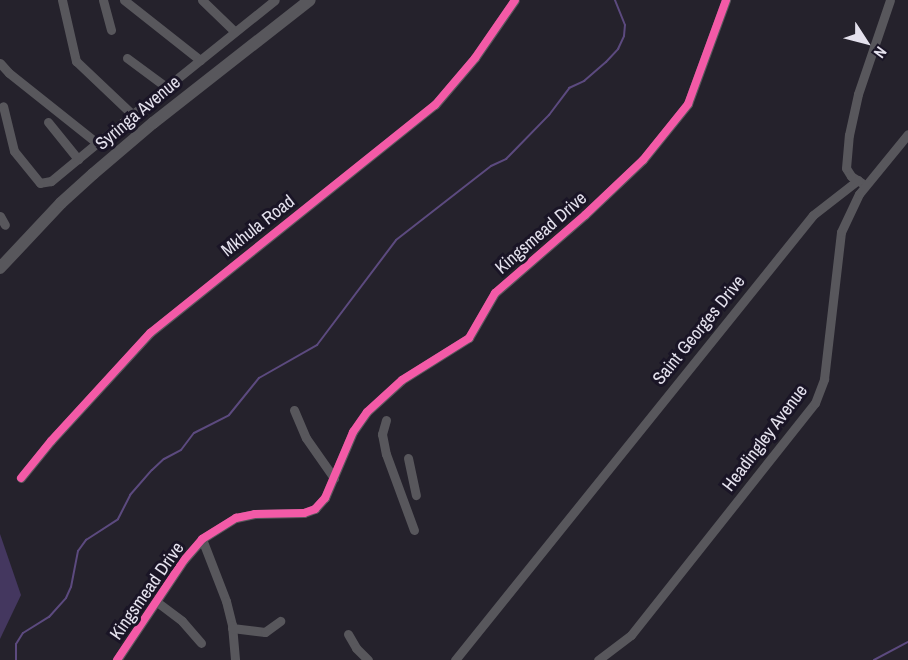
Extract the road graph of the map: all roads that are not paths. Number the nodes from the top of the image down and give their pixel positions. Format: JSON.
{"nodes":[{"id":1,"x":62,"y":0,"type":"edge"},
{"id":2,"x":103,"y":0,"type":"edge"},
{"id":3,"x":124,"y":0,"type":"edge"},
{"id":4,"x":202,"y":0,"type":"edge"},
{"id":5,"x":275,"y":0,"type":"edge"},
{"id":6,"x":310,"y":0,"type":"edge"},
{"id":7,"x":514,"y":0,"type":"edge"},
{"id":8,"x":714,"y":0,"type":"edge"},
{"id":9,"x":890,"y":0,"type":"edge"},
{"id":10,"x":725,"y":2,"type":"edge"},
{"id":11,"x":111,"y":30,"type":"dead end"},
{"id":12,"x":234,"y":31,"type":"junction"},
{"id":13,"x":127,"y":58,"type":"dead end"},
{"id":14,"x":200,"y":60,"type":"junction"},
{"id":15,"x":0,"y":63,"type":"edge"},
{"id":16,"x":166,"y":87,"type":"junction"},
{"id":17,"x":3,"y":106,"type":"dead end"},
{"id":18,"x":133,"y":115,"type":"junction"},
{"id":19,"x":48,"y":122,"type":"dead end"},
{"id":20,"x":908,"y":134,"type":"edge"},
{"id":21,"x":97,"y":143,"type":"junction"},
{"id":22,"x":78,"y":159,"type":"junction"},
{"id":23,"x":858,"y":180,"type":"junction"},
{"id":24,"x":867,"y":185,"type":"junction"},
{"id":25,"x":0,"y":268,"type":"edge"},
{"id":26,"x":294,"y":410,"type":"dead end"},
{"id":27,"x":386,"y":420,"type":"dead end"},
{"id":28,"x":408,"y":458,"type":"dead end"},
{"id":29,"x":21,"y":478,"type":"dead end"},
{"id":30,"x":334,"y":478,"type":"junction"},
{"id":31,"x":416,"y":495,"type":"dead end"},
{"id":32,"x":218,"y":527,"type":"junction"},
{"id":33,"x":414,"y":530,"type":"dead end"},
{"id":34,"x":202,"y":539,"type":"junction"},
{"id":35,"x":184,"y":560,"type":"junction"},
{"id":36,"x":210,"y":562,"type":"junction"},
{"id":37,"x":157,"y":602,"type":"junction"},
{"id":38,"x":280,"y":621,"type":"dead end"},
{"id":39,"x":232,"y":628,"type":"junction"},
{"id":40,"x":348,"y":634,"type":"dead end"},
{"id":41,"x":201,"y":643,"type":"dead end"},
{"id":42,"x":117,"y":660,"type":"edge"},
{"id":43,"x":235,"y":660,"type":"edge"},
{"id":44,"x":368,"y":660,"type":"edge"},
{"id":45,"x":454,"y":660,"type":"edge"},
{"id":46,"x":598,"y":660,"type":"edge"}],
"edges":[{"from":1,"to":18,"type":"street"},
{"from":2,"to":11,"type":"street"},
{"from":3,"to":14,"type":"street"},
{"from":4,"to":12,"type":"street"},
{"from":5,"to":12,"type":"street"},
{"from":6,"to":25,"type":"street","name":"Syringa Avenue"},
{"from":7,"to":29,"type":"street","name":"Mkhula Road"},
{"from":8,"to":10,"type":"street"},
{"from":9,"to":23,"type":"street"},
{"from":10,"to":30,"type":"street","name":"Kingsmead Drive"},
{"from":12,"to":14,"type":"street"},
{"from":13,"to":16,"type":"street"},
{"from":14,"to":16,"type":"street"},
{"from":15,"to":21,"type":"street"},
{"from":16,"to":18,"type":"street"},
{"from":17,"to":22,"type":"street"},
{"from":18,"to":21,"type":"street"},
{"from":19,"to":22,"type":"street"},
{"from":20,"to":24,"type":"street","name":"Headingley Avenue"},
{"from":21,"to":22,"type":"street"},
{"from":23,"to":24,"type":"street"},
{"from":23,"to":45,"type":"street","name":"Saint Georges Drive"},
{"from":24,"to":46,"type":"street","name":"Headingley Avenue"},
{"from":26,"to":30,"type":"street"},
{"from":27,"to":33,"type":"street"},
{"from":28,"to":31,"type":"street"},
{"from":30,"to":32,"type":"street","name":"Kingsmead Drive"},
{"from":32,"to":34,"type":"street","name":"Kingsmead Drive"},
{"from":32,"to":36,"type":"street"},
{"from":34,"to":35,"type":"street","name":"Kingsmead Drive"},
{"from":34,"to":36,"type":"street"},
{"from":35,"to":36,"type":"street"},
{"from":35,"to":37,"type":"street","name":"Kingsmead Drive"},
{"from":36,"to":39,"type":"street"},
{"from":37,"to":41,"type":"street"},
{"from":37,"to":42,"type":"street","name":"Kingsmead Drive"},
{"from":38,"to":39,"type":"street"},
{"from":39,"to":43,"type":"street"},
{"from":40,"to":44,"type":"street"}]}
